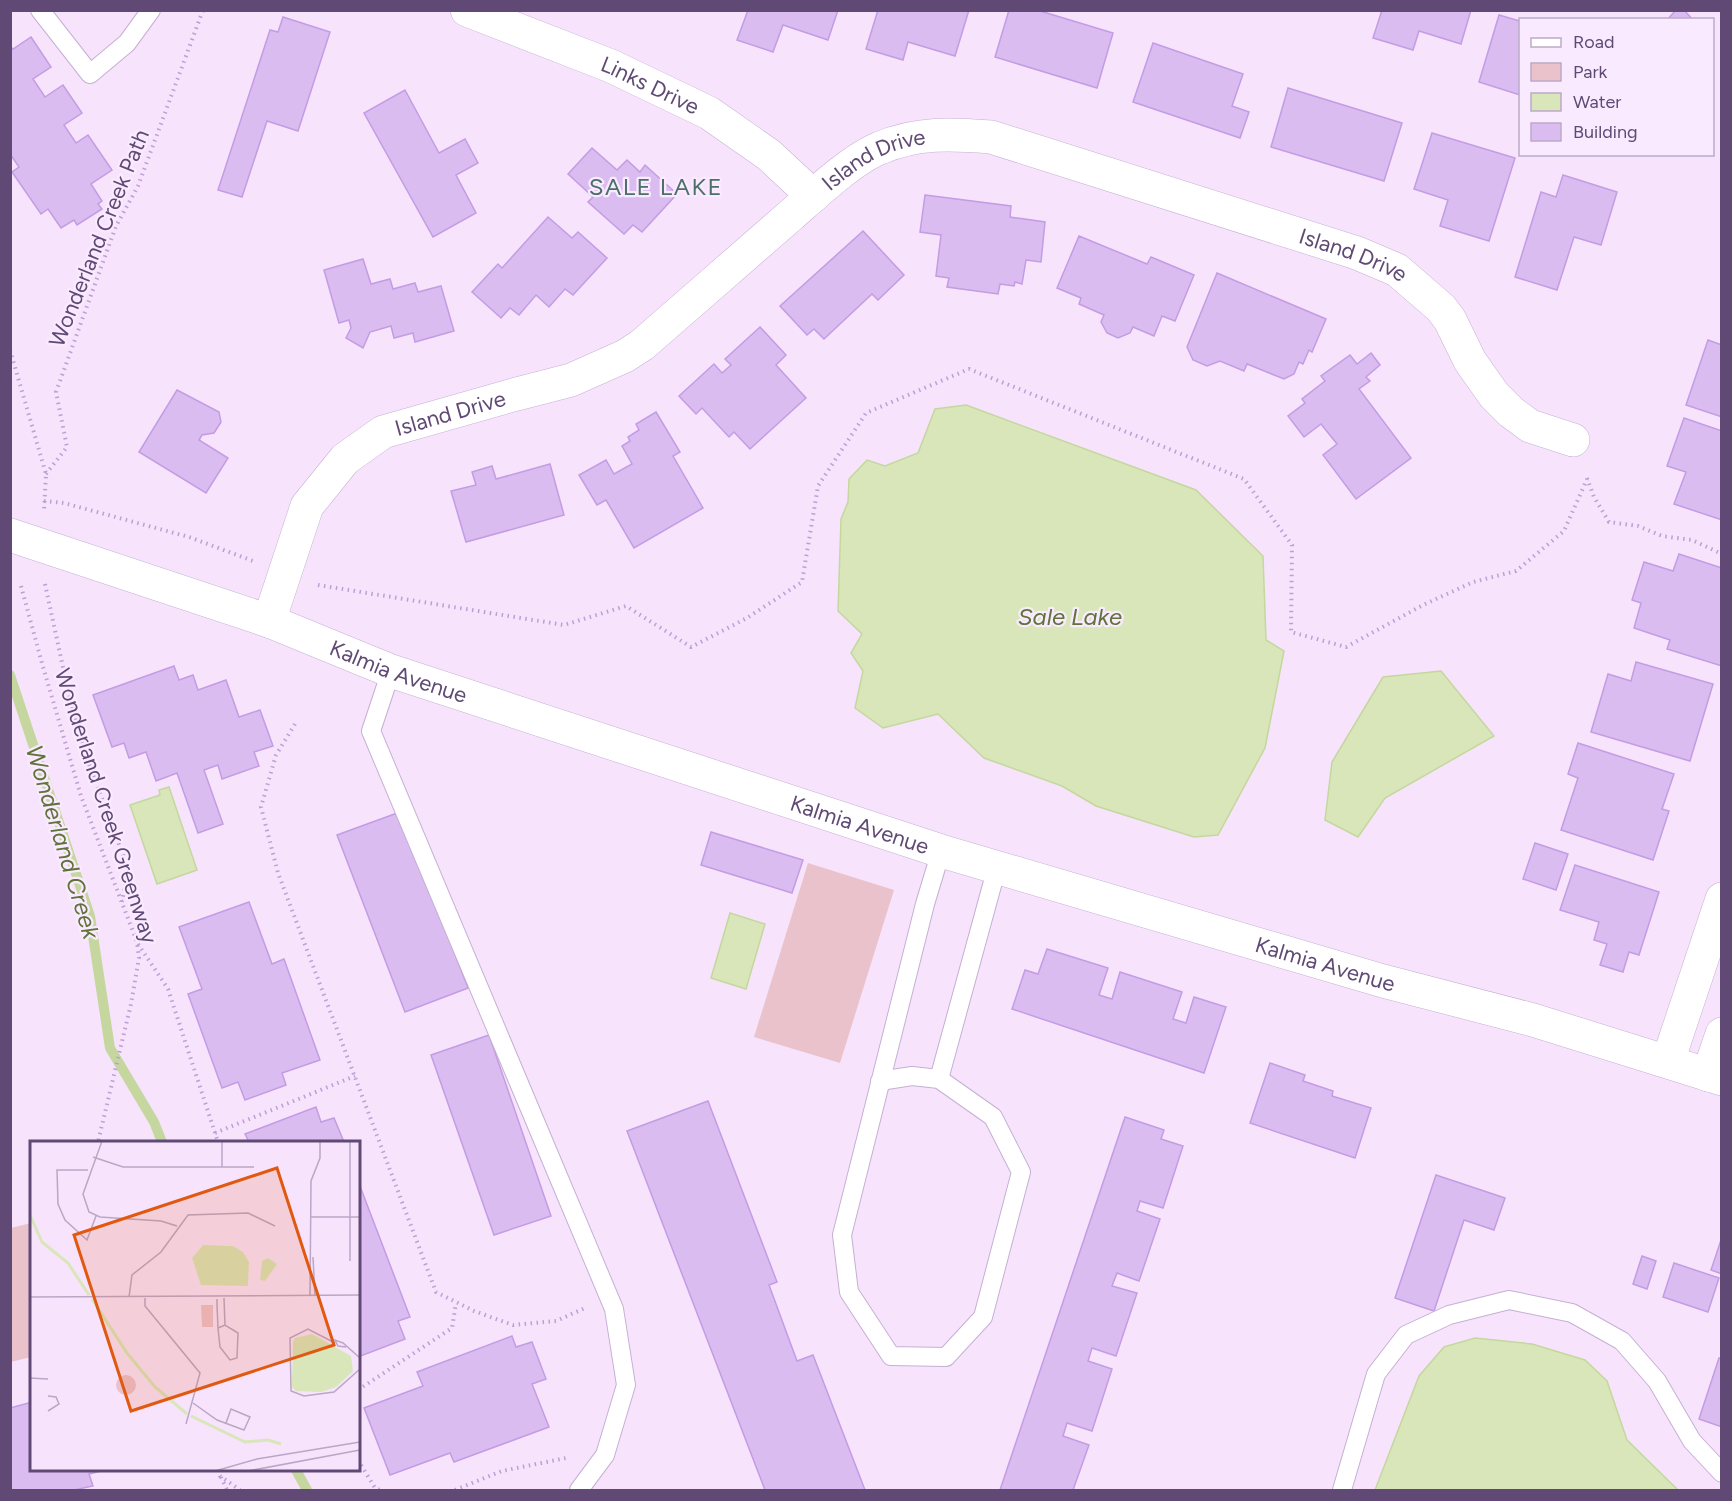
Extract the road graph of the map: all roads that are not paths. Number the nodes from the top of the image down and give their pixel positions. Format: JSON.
{"nodes":[{"id":1,"x":40,"y":10,"type":"edge"},
{"id":2,"x":151,"y":10,"type":"edge"},
{"id":3,"x":467,"y":10,"type":"edge"},
{"id":4,"x":813,"y":196,"type":"junction"},
{"id":5,"x":1573,"y":440,"type":"road end"},
{"id":6,"x":21,"y":538,"type":"edge"},
{"id":7,"x":269,"y":621,"type":"junction"},
{"id":8,"x":391,"y":671,"type":"junction"},
{"id":9,"x":941,"y":851,"type":"junction"},
{"id":10,"x":997,"y":867,"type":"junction"},
{"id":11,"x":1722,"y":899,"type":"edge"},
{"id":12,"x":1722,"y":1034,"type":"edge"},
{"id":13,"x":1668,"y":1061,"type":"junction"},
{"id":14,"x":1715,"y":1077,"type":"edge"},
{"id":15,"x":939,"y":1079,"type":"junction"},
{"id":16,"x":880,"y":1081,"type":"junction"},
{"id":17,"x":1722,"y":1473,"type":"edge"},
{"id":18,"x":579,"y":1491,"type":"edge"},
{"id":19,"x":1342,"y":1491,"type":"edge"}],
"edges":[{"from":1,"to":2,"type":"lane"},
{"from":3,"to":4,"type":"street","name":"Links Drive"},
{"from":4,"to":5,"type":"street","name":"Island Drive"},
{"from":4,"to":7,"type":"street","name":"Island Drive"},
{"from":6,"to":7,"type":"street","name":"Kalmia Avenue"},
{"from":7,"to":8,"type":"street","name":"Kalmia Avenue"},
{"from":8,"to":9,"type":"street","name":"Kalmia Avenue"},
{"from":8,"to":18,"type":"lane"},
{"from":9,"to":10,"type":"street","name":"Kalmia Avenue"},
{"from":9,"to":16,"type":"lane"},
{"from":10,"to":13,"type":"street","name":"Kalmia Avenue"},
{"from":10,"to":15,"type":"lane"},
{"from":11,"to":13,"type":"street"},
{"from":12,"to":14,"type":"street"},
{"from":13,"to":14,"type":"street","name":"Kalmia Avenue"},
{"from":15,"to":16,"type":"lane"},
{"from":15,"to":16,"type":"lane"},
{"from":17,"to":19,"type":"lane"}]}
